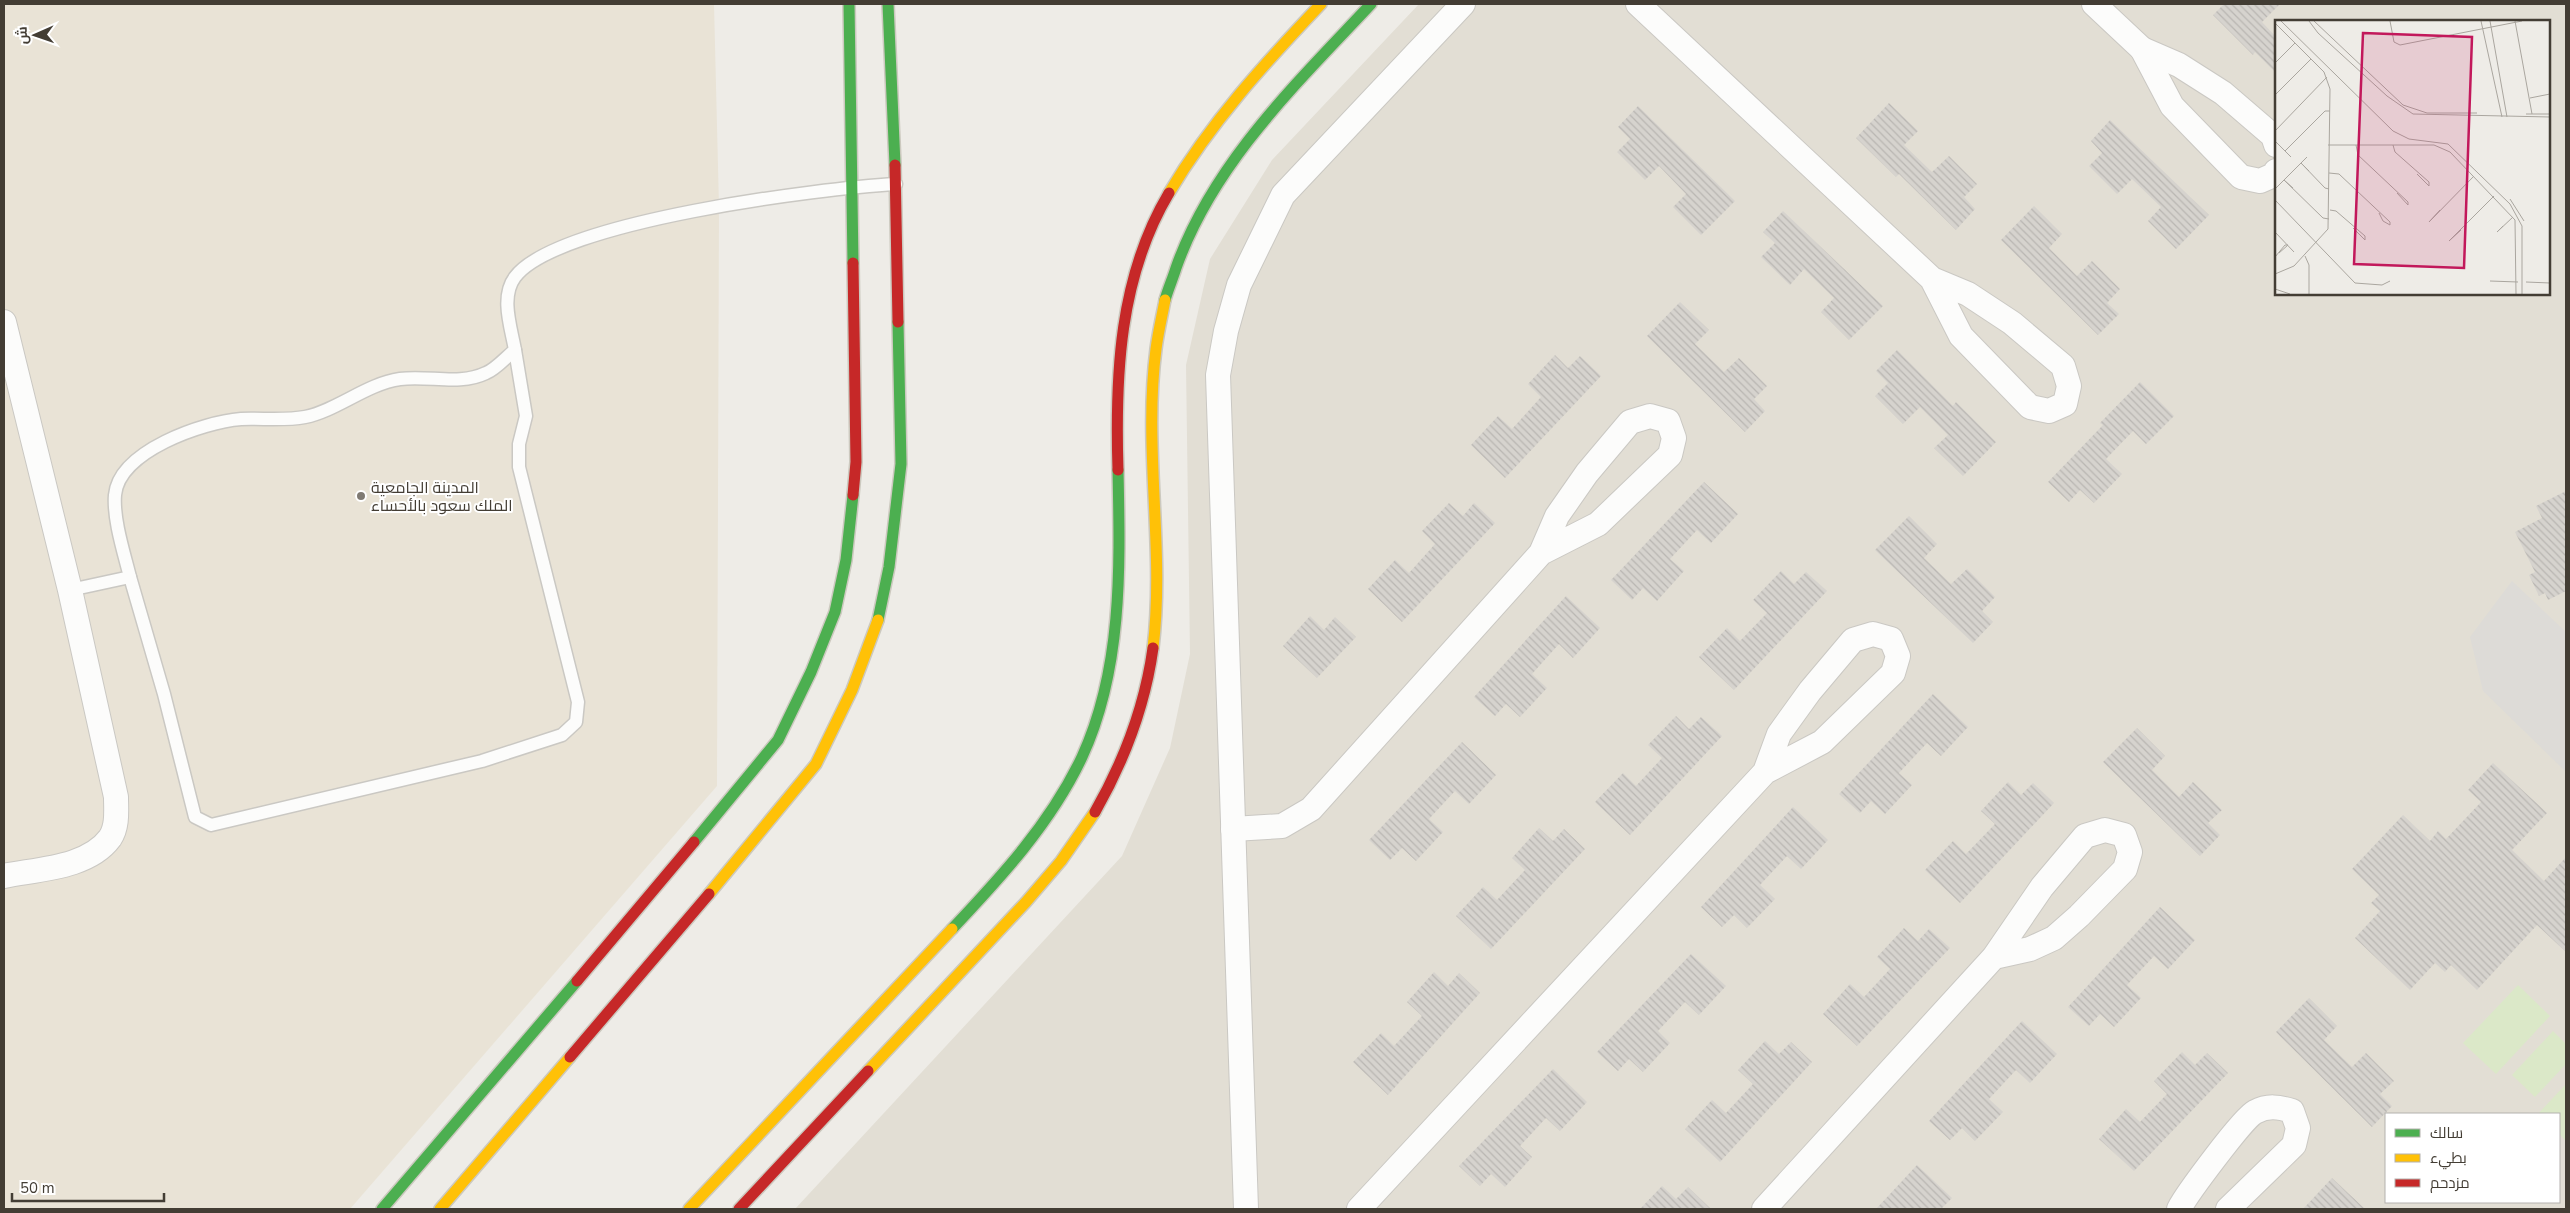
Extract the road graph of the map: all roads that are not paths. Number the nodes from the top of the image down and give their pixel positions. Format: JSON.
{"nodes":[{"id":1,"x":849,"y":4,"type":"edge"},
{"id":2,"x":888,"y":4,"type":"edge"},
{"id":3,"x":1371,"y":4,"type":"edge"},
{"id":4,"x":1463,"y":4,"type":"edge"},
{"id":5,"x":1638,"y":4,"type":"edge"},
{"id":6,"x":2094,"y":4,"type":"edge"},
{"id":7,"x":1322,"y":6,"type":"edge"},
{"id":8,"x":2142,"y":49,"type":"junction"},
{"id":9,"x":2275,"y":142,"type":"edge"},
{"id":10,"x":2275,"y":174,"type":"edge"},
{"id":11,"x":896,"y":184,"type":"junction"},
{"id":12,"x":853,"y":186,"type":"junction"},
{"id":13,"x":1932,"y":279,"type":"junction"},
{"id":14,"x":4,"y":322,"type":"edge"},
{"id":15,"x":515,"y":350,"type":"junction"},
{"id":16,"x":1541,"y":553,"type":"junction"},
{"id":17,"x":130,"y":576,"type":"junction"},
{"id":18,"x":70,"y":590,"type":"junction"},
{"id":19,"x":1764,"y":772,"type":"junction"},
{"id":20,"x":1233,"y":829,"type":"junction"},
{"id":21,"x":4,"y":876,"type":"edge"},
{"id":22,"x":1994,"y":957,"type":"junction"},
{"id":23,"x":382,"y":1209,"type":"edge"},
{"id":24,"x":440,"y":1209,"type":"edge"},
{"id":25,"x":689,"y":1209,"type":"edge"},
{"id":26,"x":739,"y":1209,"type":"edge"},
{"id":27,"x":1246,"y":1209,"type":"edge"},
{"id":28,"x":1358,"y":1209,"type":"edge"},
{"id":29,"x":1764,"y":1209,"type":"edge"},
{"id":30,"x":2180,"y":1209,"type":"edge"},
{"id":31,"x":2228,"y":1209,"type":"edge"}],
"edges":[{"from":1,"to":12,"type":"main road"},
{"from":2,"to":11,"type":"main road"},
{"from":3,"to":26,"type":"main road"},
{"from":4,"to":20,"type":"street"},
{"from":5,"to":13,"type":"street"},
{"from":6,"to":8,"type":"street"},
{"from":7,"to":25,"type":"main road"},
{"from":8,"to":9,"type":"street"},
{"from":8,"to":10,"type":"street"},
{"from":11,"to":12,"type":"lane"},
{"from":11,"to":24,"type":"main road"},
{"from":12,"to":15,"type":"lane"},
{"from":12,"to":23,"type":"main road"},
{"from":13,"to":13,"type":"street"},
{"from":14,"to":18,"type":"street"},
{"from":15,"to":17,"type":"lane"},
{"from":15,"to":17,"type":"lane"},
{"from":16,"to":16,"type":"street"},
{"from":16,"to":20,"type":"street"},
{"from":17,"to":18,"type":"lane"},
{"from":18,"to":21,"type":"street"},
{"from":19,"to":19,"type":"street"},
{"from":19,"to":28,"type":"street"},
{"from":20,"to":27,"type":"street"},
{"from":22,"to":22,"type":"street"},
{"from":22,"to":29,"type":"street"},
{"from":30,"to":31,"type":"street"}]}
